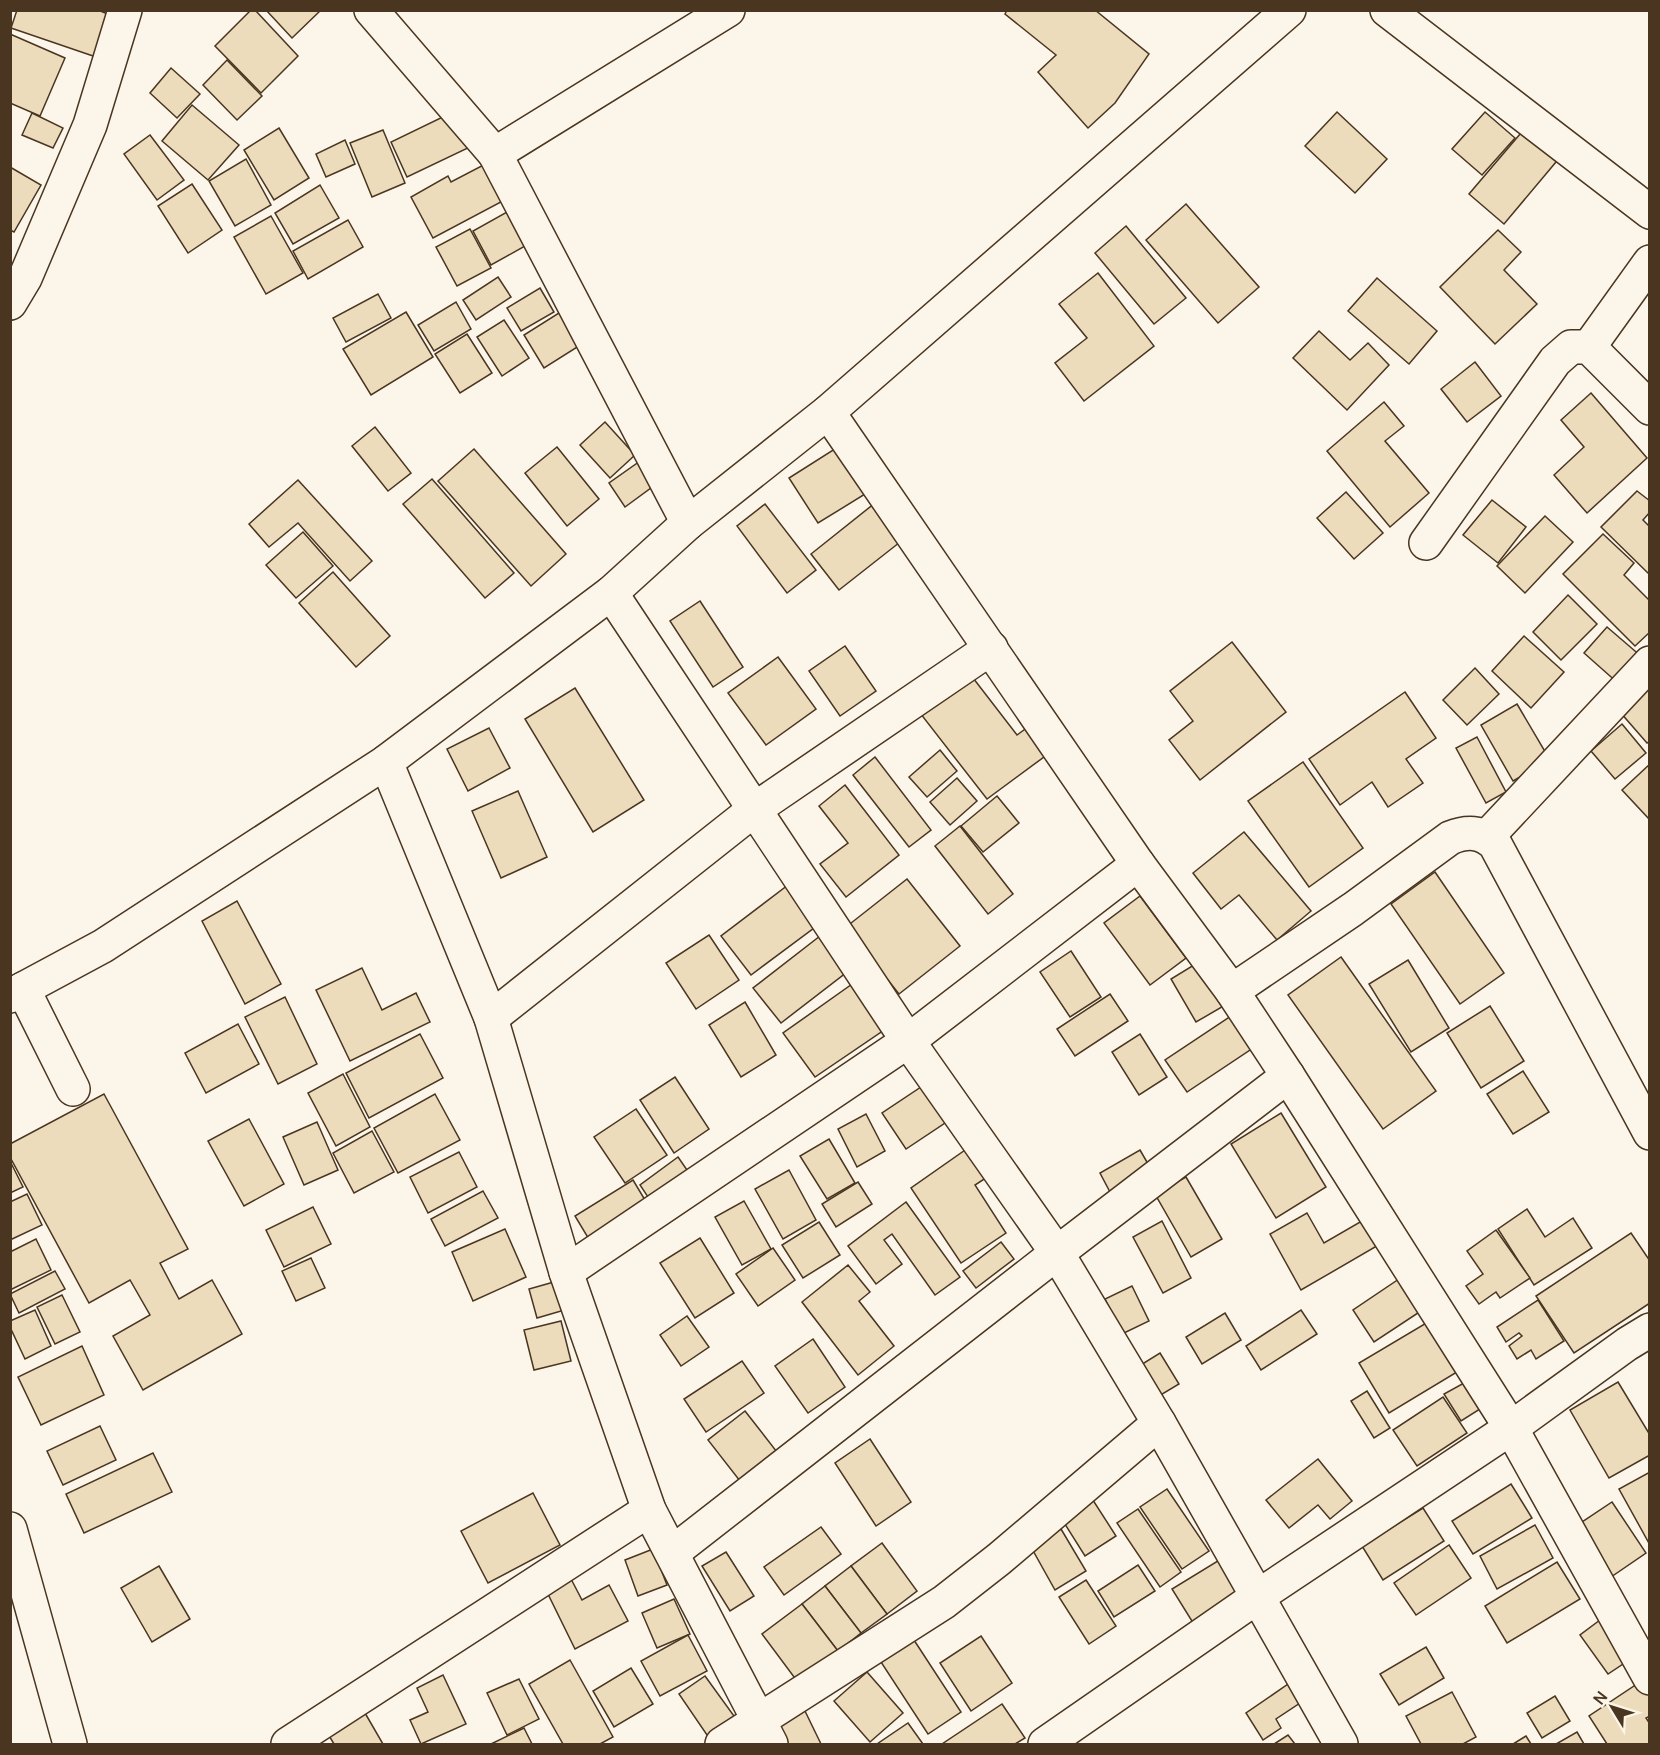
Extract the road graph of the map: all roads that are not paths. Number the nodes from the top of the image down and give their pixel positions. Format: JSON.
{"nodes":[{"id":1,"x":125,"y":10,"type":"edge"},
{"id":2,"x":371,"y":10,"type":"edge"},
{"id":3,"x":728,"y":10,"type":"edge"},
{"id":4,"x":1288,"y":10,"type":"edge"},
{"id":5,"x":1387,"y":10,"type":"edge"},
{"id":6,"x":495,"y":154,"type":"junction"},
{"id":7,"x":1650,"y":212,"type":"edge"},
{"id":8,"x":1650,"y":262,"type":"edge"},
{"id":9,"x":15,"y":284,"type":"edge"},
{"id":10,"x":1589,"y":347,"type":"junction"},
{"id":11,"x":1650,"y":408,"type":"edge"},
{"id":12,"x":828,"y":412,"type":"junction"},
{"id":13,"x":688,"y":523,"type":"junction"},
{"id":14,"x":1426,"y":543,"type":"dead end"},
{"id":15,"x":611,"y":593,"type":"junction"},
{"id":16,"x":991,"y":648,"type":"junction"},
{"id":17,"x":1650,"y":663,"type":"edge"},
{"id":18,"x":386,"y":762,"type":"junction"},
{"id":19,"x":755,"y":808,"type":"junction"},
{"id":20,"x":1487,"y":837,"type":"junction"},
{"id":21,"x":1138,"y":864,"type":"junction"},
{"id":22,"x":1232,"y":991,"type":"junction"},
{"id":23,"x":17,"y":993,"type":"edge"},
{"id":24,"x":491,"y":1018,"type":"junction"},
{"id":25,"x":908,"y":1041,"type":"junction"},
{"id":26,"x":1288,"y":1076,"type":"junction"},
{"id":27,"x":73,"y":1089,"type":"dead end"},
{"id":28,"x":1650,"y":1133,"type":"edge"},
{"id":29,"x":1057,"y":1252,"type":"junction"},
{"id":30,"x":566,"y":1272,"type":"junction"},
{"id":31,"x":1650,"y":1330,"type":"edge"},
{"id":32,"x":1159,"y":1423,"type":"junction"},
{"id":33,"x":1510,"y":1428,"type":"junction"},
{"id":34,"x":649,"y":1510,"type":"junction"},
{"id":35,"x":10,"y":1529,"type":"edge"},
{"id":36,"x":672,"y":1553,"type":"junction"},
{"id":37,"x":1257,"y":1597,"type":"junction"},
{"id":38,"x":1650,"y":1678,"type":"edge"},
{"id":39,"x":766,"y":1733,"type":"edge"},
{"id":40,"x":70,"y":1744,"type":"edge"},
{"id":41,"x":288,"y":1744,"type":"edge"},
{"id":42,"x":722,"y":1744,"type":"edge"},
{"id":43,"x":1045,"y":1744,"type":"edge"},
{"id":44,"x":1341,"y":1744,"type":"edge"}],
"edges":[{"from":1,"to":9,"type":"street"},
{"from":2,"to":6,"type":"street"},
{"from":3,"to":6,"type":"street"},
{"from":4,"to":12,"type":"street"},
{"from":5,"to":7,"type":"street"},
{"from":6,"to":13,"type":"street"},
{"from":8,"to":10,"type":"street"},
{"from":10,"to":11,"type":"street"},
{"from":10,"to":14,"type":"street"},
{"from":12,"to":13,"type":"street"},
{"from":12,"to":16,"type":"street"},
{"from":13,"to":15,"type":"street"},
{"from":15,"to":18,"type":"street"},
{"from":15,"to":19,"type":"street"},
{"from":16,"to":19,"type":"street"},
{"from":16,"to":21,"type":"street"},
{"from":17,"to":20,"type":"street"},
{"from":18,"to":23,"type":"street"},
{"from":18,"to":24,"type":"street"},
{"from":19,"to":24,"type":"street"},
{"from":19,"to":25,"type":"street"},
{"from":20,"to":22,"type":"street"},
{"from":20,"to":28,"type":"street"},
{"from":21,"to":22,"type":"street"},
{"from":21,"to":25,"type":"street"},
{"from":22,"to":26,"type":"street"},
{"from":23,"to":27,"type":"street"},
{"from":24,"to":30,"type":"street"},
{"from":25,"to":29,"type":"street"},
{"from":25,"to":30,"type":"street"},
{"from":26,"to":29,"type":"street"},
{"from":26,"to":33,"type":"street"},
{"from":29,"to":32,"type":"street"},
{"from":29,"to":36,"type":"street"},
{"from":30,"to":34,"type":"street"},
{"from":31,"to":33,"type":"street"},
{"from":32,"to":37,"type":"street"},
{"from":32,"to":39,"type":"street"},
{"from":33,"to":37,"type":"street"},
{"from":33,"to":38,"type":"street"},
{"from":34,"to":36,"type":"street"},
{"from":34,"to":41,"type":"street"},
{"from":35,"to":40,"type":"street"},
{"from":36,"to":39,"type":"street"},
{"from":37,"to":43,"type":"street"},
{"from":37,"to":44,"type":"street"},
{"from":39,"to":42,"type":"street"}]}
